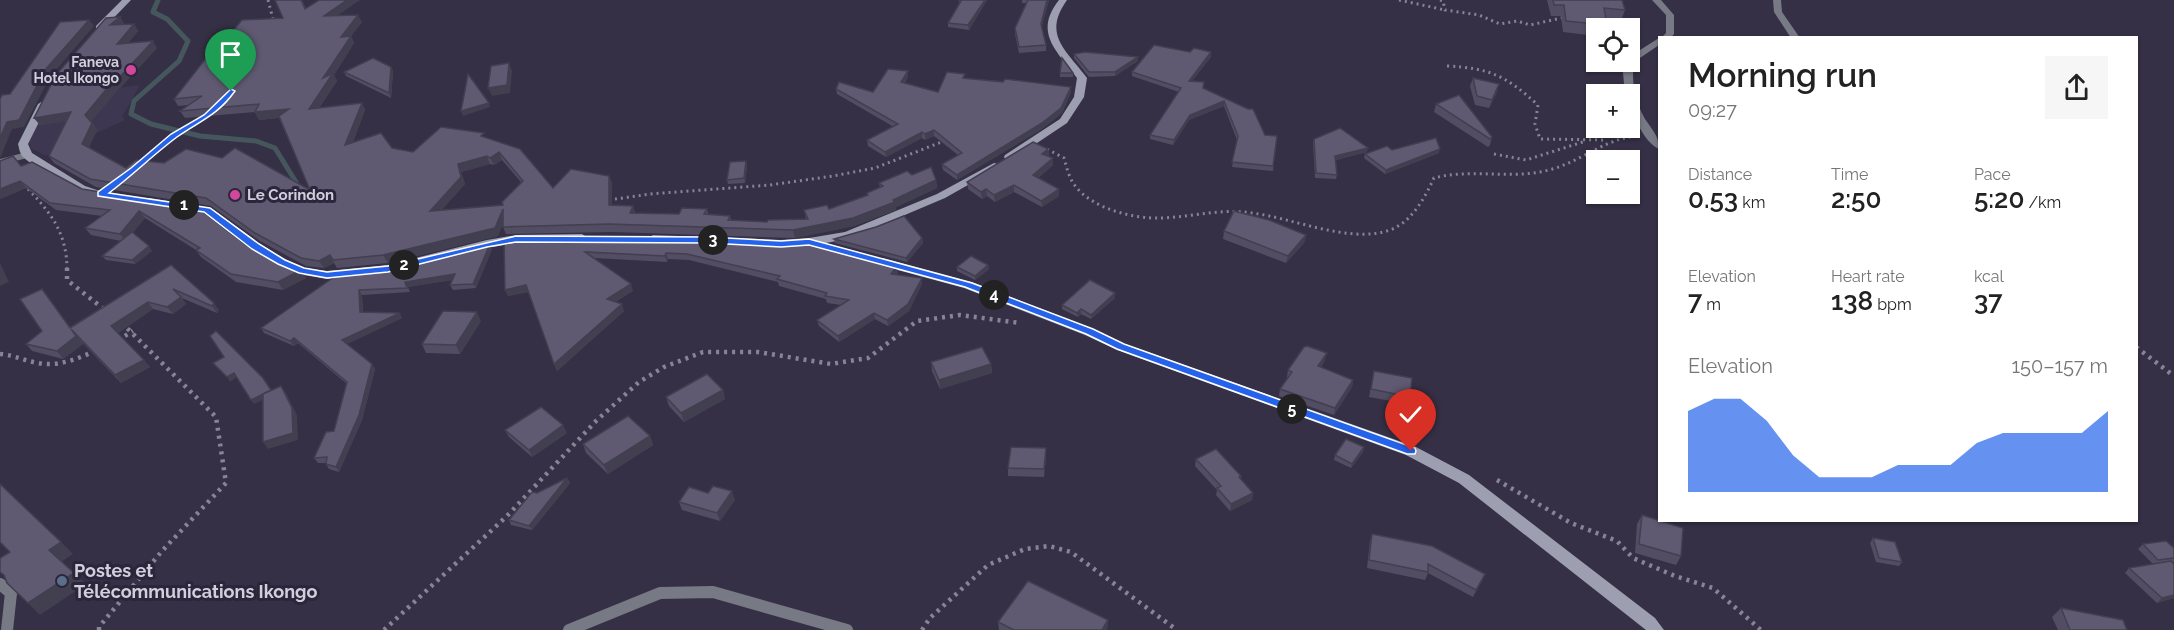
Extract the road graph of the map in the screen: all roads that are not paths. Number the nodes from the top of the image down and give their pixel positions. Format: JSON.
{"nodes":[{"id":1,"x":127,"y":0,"type":"edge"},
{"id":2,"x":1063,"y":0,"type":"edge"},
{"id":3,"x":1656,"y":0,"type":"edge"},
{"id":4,"x":1777,"y":0,"type":"edge"},
{"id":5,"x":1668,"y":36,"type":"edge"},
{"id":6,"x":1795,"y":36,"type":"edge"},
{"id":7,"x":89,"y":39,"type":"edge"},
{"id":8,"x":1658,"y":42,"type":"edge"},
{"id":9,"x":1640,"y":54,"type":"edge"},
{"id":10,"x":1627,"y":72,"type":"edge"},
{"id":11,"x":50,"y":90,"type":"edge"},
{"id":12,"x":1658,"y":145,"type":"edge"},
{"id":13,"x":27,"y":155,"type":"junction"},
{"id":14,"x":0,"y":162,"type":"edge"},
{"id":15,"x":111,"y":196,"type":"edge"},
{"id":16,"x":140,"y":200,"type":"edge"},
{"id":17,"x":589,"y":238,"type":"edge"},
{"id":18,"x":636,"y":239,"type":"edge"},
{"id":19,"x":809,"y":242,"type":"junction"},
{"id":20,"x":843,"y":251,"type":"edge"},
{"id":21,"x":866,"y":257,"type":"edge"},
{"id":22,"x":0,"y":584,"type":"edge"},
{"id":23,"x":8,"y":630,"type":"edge"},
{"id":24,"x":569,"y":630,"type":"edge"},
{"id":25,"x":847,"y":630,"type":"edge"},
{"id":26,"x":1656,"y":630,"type":"edge"}],
"edges":[{"from":1,"to":7,"type":"street"},
{"from":2,"to":19,"type":"street"},
{"from":3,"to":5,"type":"street"},
{"from":4,"to":6,"type":"street"},
{"from":8,"to":9,"type":"street"},
{"from":10,"to":12,"type":"street"},
{"from":11,"to":13,"type":"street"},
{"from":13,"to":14,"type":"street"},
{"from":13,"to":15,"type":"street"},
{"from":16,"to":17,"type":"street"},
{"from":18,"to":19,"type":"street"},
{"from":19,"to":20,"type":"street"},
{"from":21,"to":26,"type":"street"},
{"from":22,"to":23,"type":"lane"},
{"from":24,"to":25,"type":"lane"}]}
